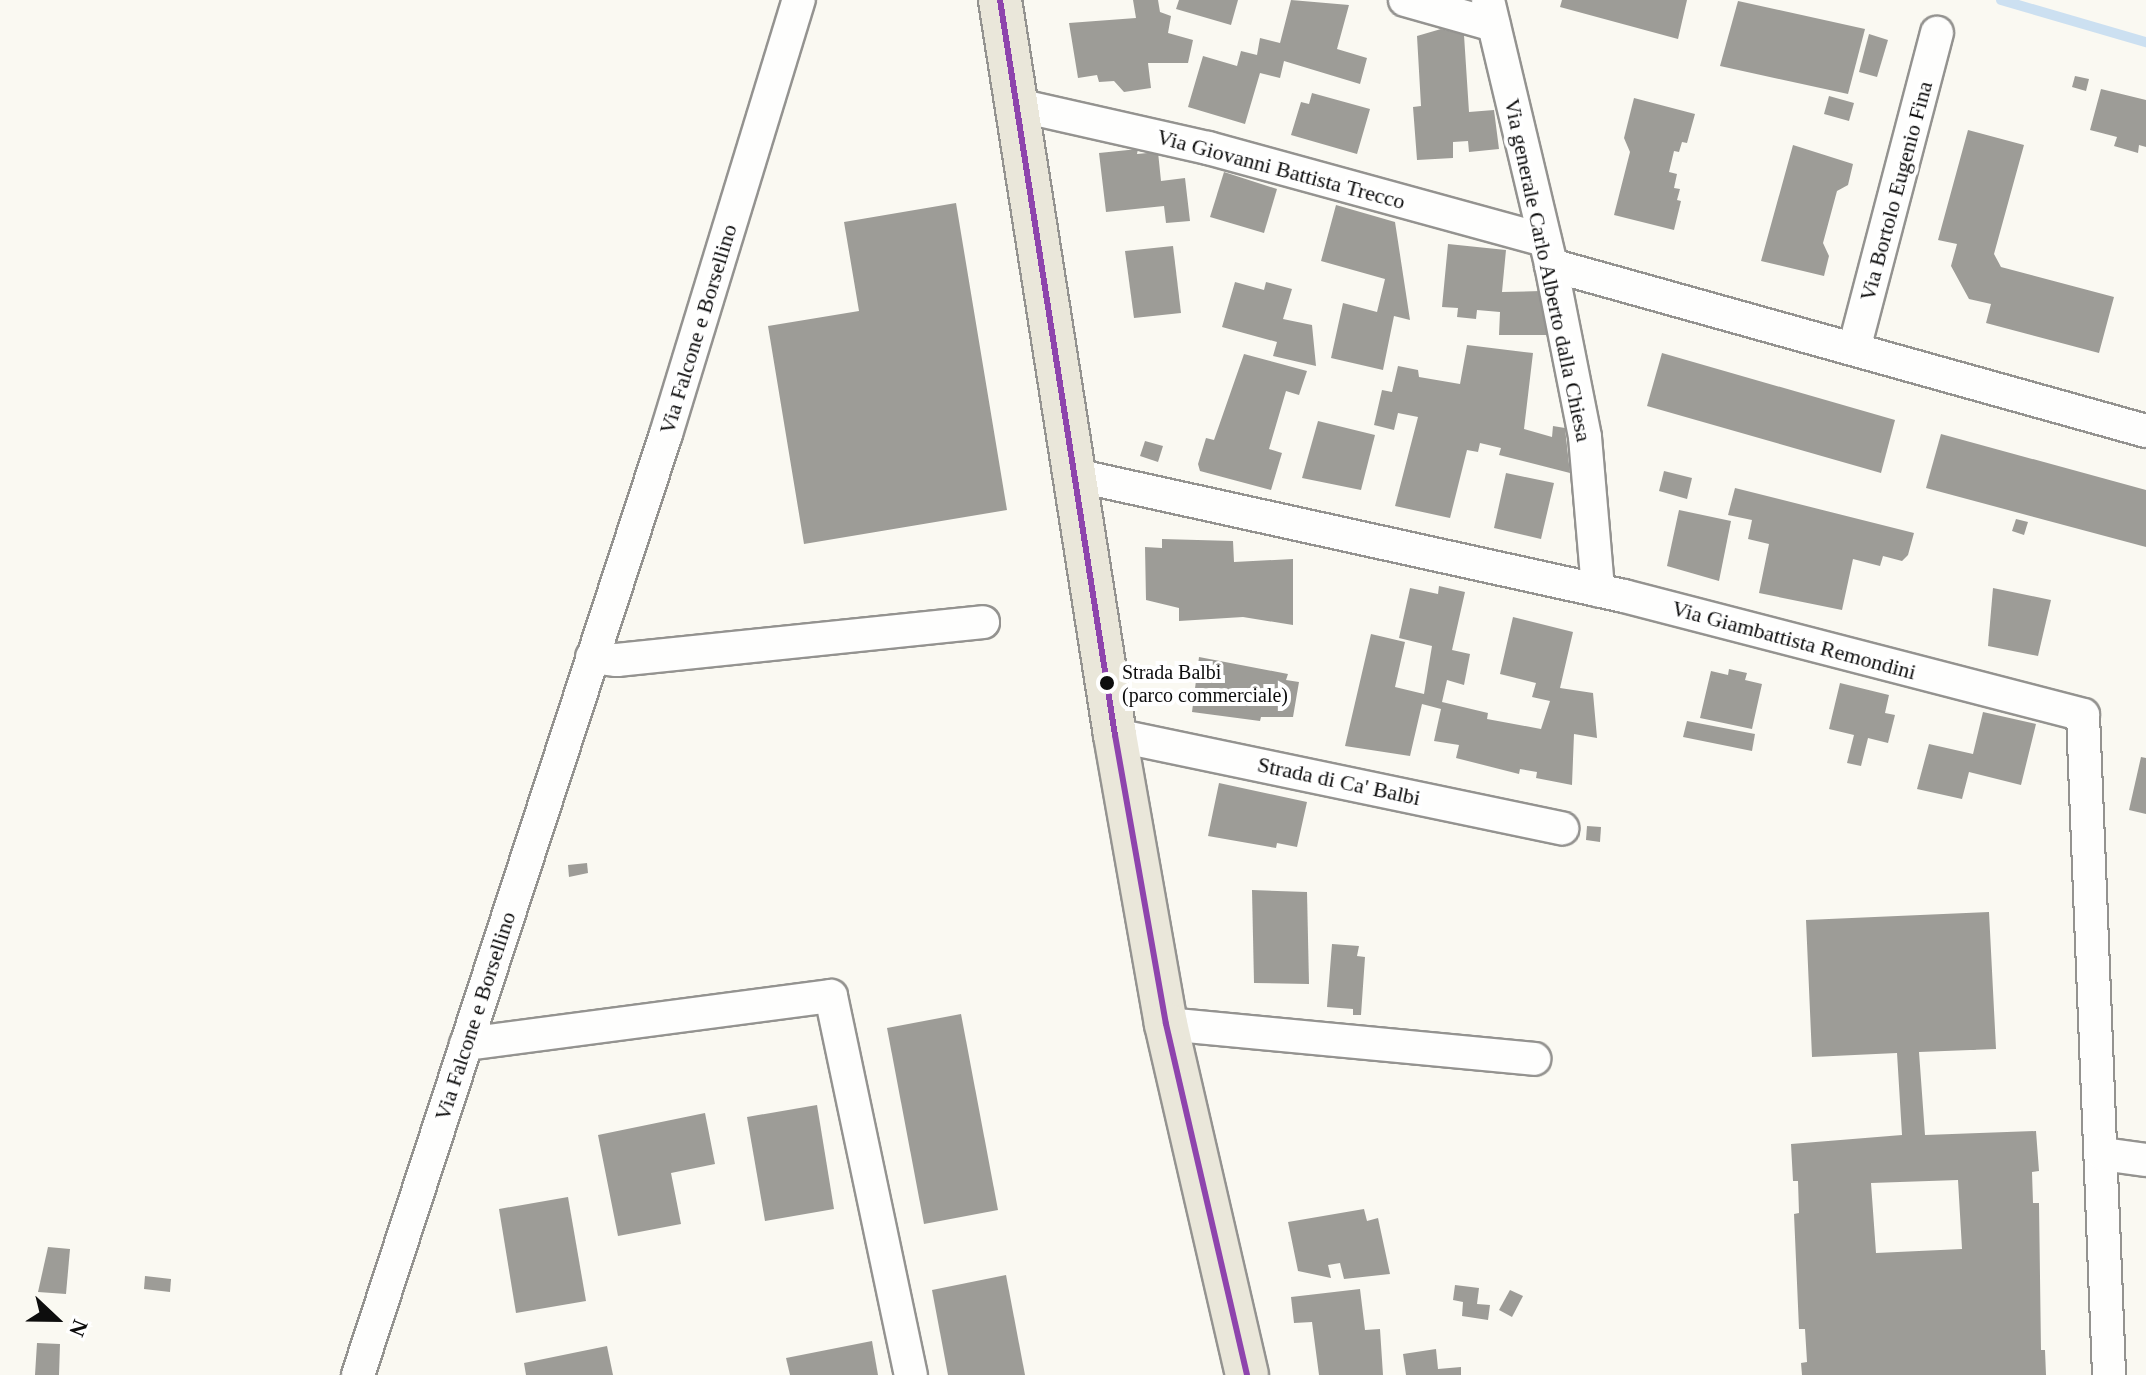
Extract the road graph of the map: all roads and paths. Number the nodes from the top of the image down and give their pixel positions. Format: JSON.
{"nodes":[{"id":1,"x":799,"y":0,"type":"edge"},
{"id":2,"x":1000,"y":0,"type":"edge"},
{"id":3,"x":1405,"y":0,"type":"edge"},
{"id":4,"x":1491,"y":13,"type":"edge"},
{"id":5,"x":1937,"y":33,"type":"dead end"},
{"id":6,"x":1017,"y":105,"type":"junction"},
{"id":7,"x":1548,"y":253,"type":"junction"},
{"id":8,"x":1854,"y":349,"type":"junction"},
{"id":9,"x":2146,"y":431,"type":"edge"},
{"id":10,"x":1075,"y":475,"type":"junction"},
{"id":11,"x":1598,"y":590,"type":"junction"},
{"id":12,"x":983,"y":622,"type":"dead end"},
{"id":13,"x":592,"y":657,"type":"junction"},
{"id":14,"x":1115,"y":735,"type":"junction"},
{"id":15,"x":1562,"y":828,"type":"dead end"},
{"id":16,"x":1166,"y":1024,"type":"junction"},
{"id":17,"x":466,"y":1044,"type":"junction"},
{"id":18,"x":1534,"y":1059,"type":"dead end"},
{"id":19,"x":2103,"y":1154,"type":"junction"},
{"id":20,"x":2146,"y":1160,"type":"edge"},
{"id":21,"x":358,"y":1375,"type":"edge"},
{"id":22,"x":911,"y":1375,"type":"edge"},
{"id":23,"x":1247,"y":1375,"type":"edge"},
{"id":24,"x":2109,"y":1375,"type":"edge"}],
"edges":[{"from":1,"to":13,"type":"street","name":"Via Falcone e Borsellino"},
{"from":2,"to":6,"type":"main road"},
{"from":3,"to":4,"type":"street"},
{"from":4,"to":7,"type":"street","name":"Via generale Carlo Alberto dalla Chiesa"},
{"from":5,"to":8,"type":"street","name":"Via Bortolo Eugenio Fina"},
{"from":6,"to":7,"type":"street","name":"Via Giovanni Battista Trecco"},
{"from":6,"to":10,"type":"main road"},
{"from":7,"to":8,"type":"street"},
{"from":7,"to":11,"type":"street","name":"Via generale Carlo Alberto dalla Chiesa"},
{"from":8,"to":9,"type":"street"},
{"from":10,"to":11,"type":"street","name":"Via Giambattista Remondini"},
{"from":10,"to":14,"type":"main road"},
{"from":11,"to":19,"type":"street","name":"Via Giambattista Remondini"},
{"from":12,"to":13,"type":"street"},
{"from":13,"to":17,"type":"street","name":"Via Falcone e Borsellino"},
{"from":14,"to":15,"type":"street","name":"Strada di Ca' Balbi"},
{"from":14,"to":16,"type":"main road"},
{"from":16,"to":18,"type":"street"},
{"from":16,"to":23,"type":"main road"},
{"from":17,"to":21,"type":"street","name":"Via Falcone e Borsellino"},
{"from":17,"to":22,"type":"street"},
{"from":19,"to":20,"type":"street"},
{"from":19,"to":24,"type":"street","name":"Via Giambattista Remondini"}]}
